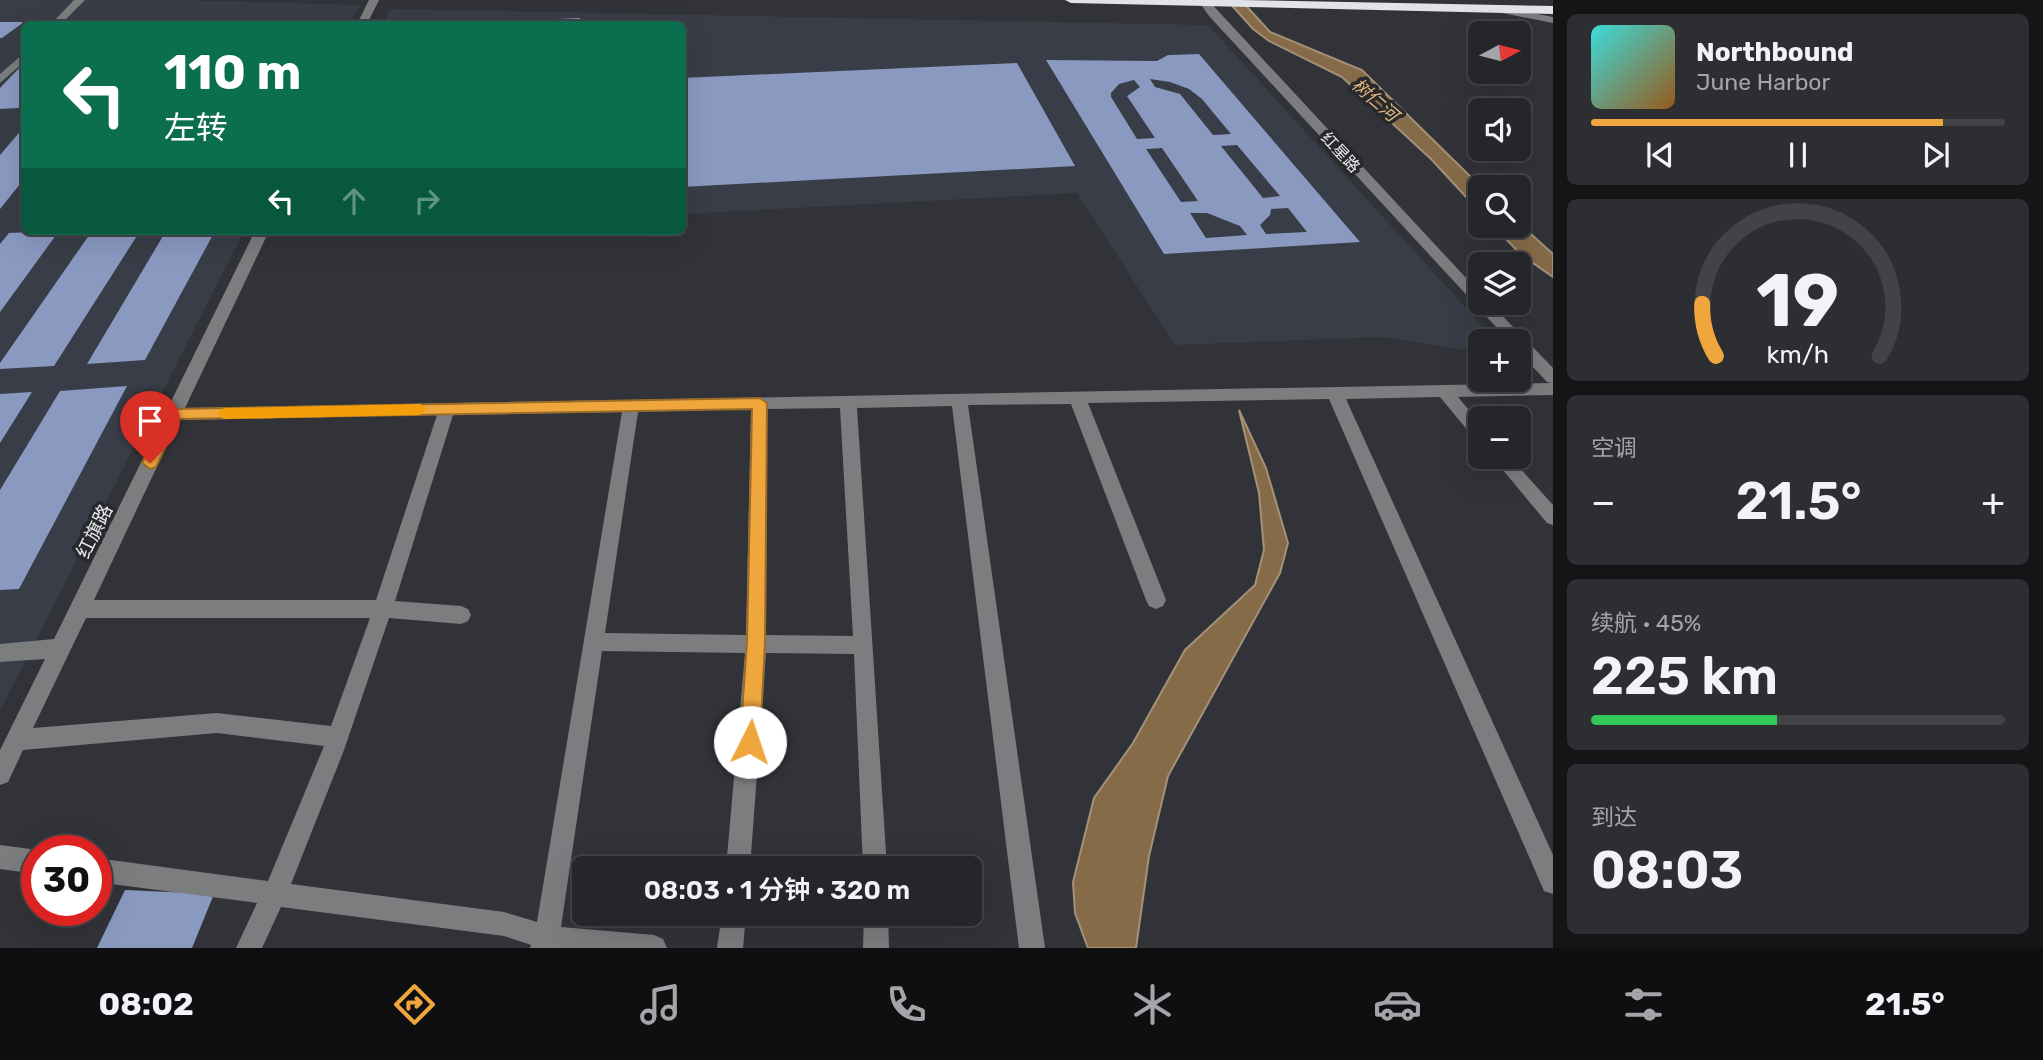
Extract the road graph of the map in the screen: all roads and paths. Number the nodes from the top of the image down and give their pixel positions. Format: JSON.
{"nodes":[{"id":1,"x":80,"y":0,"type":"edge"},
{"id":2,"x":374,"y":0,"type":"edge"},
{"id":3,"x":1071,"y":0,"type":"edge"},
{"id":4,"x":1461,"y":0,"type":"edge"},
{"id":5,"x":1204,"y":1,"type":"edge"},
{"id":6,"x":1553,"y":2,"type":"edge"},
{"id":7,"x":1486,"y":3,"type":"edge"},
{"id":8,"x":1553,"y":10,"type":"edge"},
{"id":9,"x":1553,"y":20,"type":"edge"},
{"id":10,"x":59,"y":21,"type":"edge"},
{"id":11,"x":364,"y":21,"type":"edge"},
{"id":12,"x":21,"y":58,"type":"edge"},
{"id":13,"x":0,"y":80,"type":"edge"},
{"id":14,"x":260,"y":235,"type":"edge"},
{"id":15,"x":1468,"y":288,"type":"edge"},
{"id":16,"x":1493,"y":315,"type":"edge"},
{"id":17,"x":1507,"y":329,"type":"edge"},
{"id":18,"x":1531,"y":355,"type":"edge"},
{"id":19,"x":1553,"y":378,"type":"edge"},
{"id":20,"x":1553,"y":389,"type":"edge"},
{"id":21,"x":1444,"y":391,"type":"junction"},
{"id":22,"x":1335,"y":393,"type":"junction"},
{"id":23,"x":1077,"y":397,"type":"junction"},
{"id":24,"x":959,"y":400,"type":"junction"},
{"id":25,"x":848,"y":402,"type":"junction"},
{"id":26,"x":760,"y":403,"type":"junction"},
{"id":27,"x":631,"y":406,"type":"junction"},
{"id":28,"x":447,"y":409,"type":"junction"},
{"id":29,"x":174,"y":414,"type":"junction"},
{"id":30,"x":1468,"y":419,"type":"edge"},
{"id":31,"x":1510,"y":469,"type":"edge"},
{"id":32,"x":1553,"y":518,"type":"edge"},
{"id":33,"x":1156,"y":600,"type":"dead end"},
{"id":34,"x":80,"y":608,"type":"junction"},
{"id":35,"x":382,"y":609,"type":"junction"},
{"id":36,"x":461,"y":614,"type":"dead end"},
{"id":37,"x":594,"y":642,"type":"junction"},
{"id":38,"x":756,"y":642,"type":"junction"},
{"id":39,"x":863,"y":645,"type":"junction"},
{"id":40,"x":61,"y":648,"type":"junction"},
{"id":41,"x":0,"y":653,"type":"edge"},
{"id":42,"x":337,"y":737,"type":"junction"},
{"id":43,"x":16,"y":740,"type":"junction"},
{"id":44,"x":0,"y":774,"type":"edge"},
{"id":45,"x":739,"y":856,"type":"edge"},
{"id":46,"x":874,"y":856,"type":"edge"},
{"id":47,"x":0,"y":857,"type":"edge"},
{"id":48,"x":21,"y":860,"type":"edge"},
{"id":49,"x":112,"y":872,"type":"edge"},
{"id":50,"x":1553,"y":882,"type":"edge"},
{"id":51,"x":276,"y":894,"type":"junction"},
{"id":52,"x":733,"y":926,"type":"edge"},
{"id":53,"x":876,"y":926,"type":"edge"},
{"id":54,"x":545,"y":943,"type":"edge"},
{"id":55,"x":249,"y":948,"type":"edge"},
{"id":56,"x":654,"y":948,"type":"edge"},
{"id":57,"x":730,"y":948,"type":"edge"},
{"id":58,"x":876,"y":948,"type":"edge"},
{"id":59,"x":1032,"y":948,"type":"edge"}],
"edges":[{"from":1,"to":10,"type":"street"},
{"from":2,"to":11,"type":"street"},
{"from":3,"to":5,"type":"highway"},
{"from":4,"to":7,"type":"highway"},
{"from":5,"to":7,"type":"highway"},
{"from":5,"to":15,"type":"street","name":"红星路"},
{"from":6,"to":7,"type":"highway"},
{"from":7,"to":8,"type":"highway"},
{"from":7,"to":9,"type":"street"},
{"from":12,"to":13,"type":"street"},
{"from":14,"to":29,"type":"street","name":"红旗路"},
{"from":16,"to":17,"type":"street","name":"红星路"},
{"from":18,"to":19,"type":"street","name":"红星路"},
{"from":20,"to":21,"type":"street"},
{"from":21,"to":22,"type":"street"},
{"from":21,"to":30,"type":"street"},
{"from":22,"to":23,"type":"street"},
{"from":22,"to":50,"type":"street"},
{"from":23,"to":24,"type":"street"},
{"from":23,"to":33,"type":"street"},
{"from":24,"to":25,"type":"street"},
{"from":24,"to":59,"type":"street"},
{"from":25,"to":26,"type":"street"},
{"from":25,"to":39,"type":"street"},
{"from":26,"to":27,"type":"street"},
{"from":26,"to":38,"type":"street"},
{"from":27,"to":28,"type":"street"},
{"from":27,"to":37,"type":"street"},
{"from":28,"to":29,"type":"street"},
{"from":28,"to":35,"type":"street"},
{"from":29,"to":34,"type":"street","name":"红旗路"},
{"from":31,"to":32,"type":"street"},
{"from":34,"to":35,"type":"street"},
{"from":34,"to":40,"type":"street","name":"红旗路"},
{"from":35,"to":36,"type":"street"},
{"from":35,"to":42,"type":"street"},
{"from":37,"to":38,"type":"street"},
{"from":37,"to":54,"type":"street"},
{"from":38,"to":39,"type":"street"},
{"from":38,"to":45,"type":"street"},
{"from":39,"to":46,"type":"street"},
{"from":40,"to":41,"type":"street"},
{"from":40,"to":43,"type":"street","name":"红旗路"},
{"from":42,"to":43,"type":"street"},
{"from":42,"to":51,"type":"street"},
{"from":43,"to":44,"type":"street","name":"红旗路"},
{"from":47,"to":48,"type":"street"},
{"from":49,"to":51,"type":"street"},
{"from":51,"to":54,"type":"street"},
{"from":51,"to":55,"type":"street"},
{"from":52,"to":57,"type":"street"},
{"from":53,"to":58,"type":"street"},
{"from":54,"to":56,"type":"street"}]}
